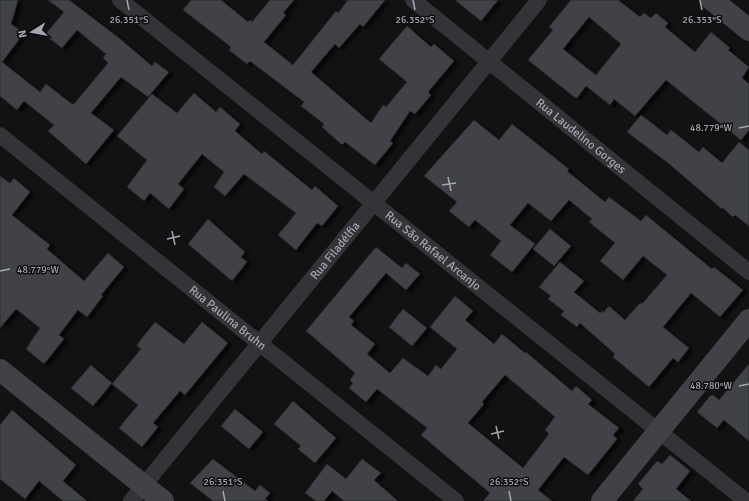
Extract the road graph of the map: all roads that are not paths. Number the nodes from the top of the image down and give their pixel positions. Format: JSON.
{"nodes":[{"id":1,"x":120,"y":0,"type":"edge"},
{"id":2,"x":413,"y":0,"type":"edge"},
{"id":3,"x":539,"y":0,"type":"edge"},
{"id":4,"x":712,"y":0,"type":"edge"},
{"id":5,"x":749,"y":30,"type":"edge"},
{"id":6,"x":489,"y":62,"type":"junction"},
{"id":7,"x":0,"y":135,"type":"edge"},
{"id":8,"x":374,"y":203,"type":"junction"},
{"id":9,"x":749,"y":272,"type":"edge"},
{"id":10,"x":749,"y":320,"type":"edge"},
{"id":11,"x":260,"y":343,"type":"junction"},
{"id":12,"x":0,"y":370,"type":"edge"},
{"id":13,"x":659,"y":431,"type":"junction"},
{"id":14,"x":138,"y":493,"type":"edge"},
{"id":15,"x":163,"y":501,"type":"edge"},
{"id":16,"x":456,"y":501,"type":"edge"},
{"id":17,"x":602,"y":501,"type":"edge"},
{"id":18,"x":746,"y":501,"type":"edge"}],
"edges":[{"from":1,"to":8,"type":"street","name":"Rua São Rafael Arcanjo"},
{"from":2,"to":6,"type":"street","name":"Rua Laudelino Gorges"},
{"from":3,"to":6,"type":"street","name":"Rua Filadélfia"},
{"from":4,"to":5,"type":"street"},
{"from":6,"to":8,"type":"street","name":"Rua Filadélfia"},
{"from":6,"to":9,"type":"street","name":"Rua Laudelino Gorges"},
{"from":7,"to":11,"type":"street","name":"Rua Paulina Bruhn"},
{"from":8,"to":11,"type":"street","name":"Rua Filadélfia"},
{"from":8,"to":13,"type":"street","name":"Rua São Rafael Arcanjo"},
{"from":10,"to":13,"type":"street"},
{"from":11,"to":14,"type":"street","name":"Rua Filadélfia"},
{"from":11,"to":16,"type":"street","name":"Rua Paulina Bruhn"},
{"from":12,"to":14,"type":"street"},
{"from":13,"to":17,"type":"street"},
{"from":13,"to":18,"type":"street","name":"Rua São Rafael Arcanjo"},
{"from":14,"to":15,"type":"street"}]}
